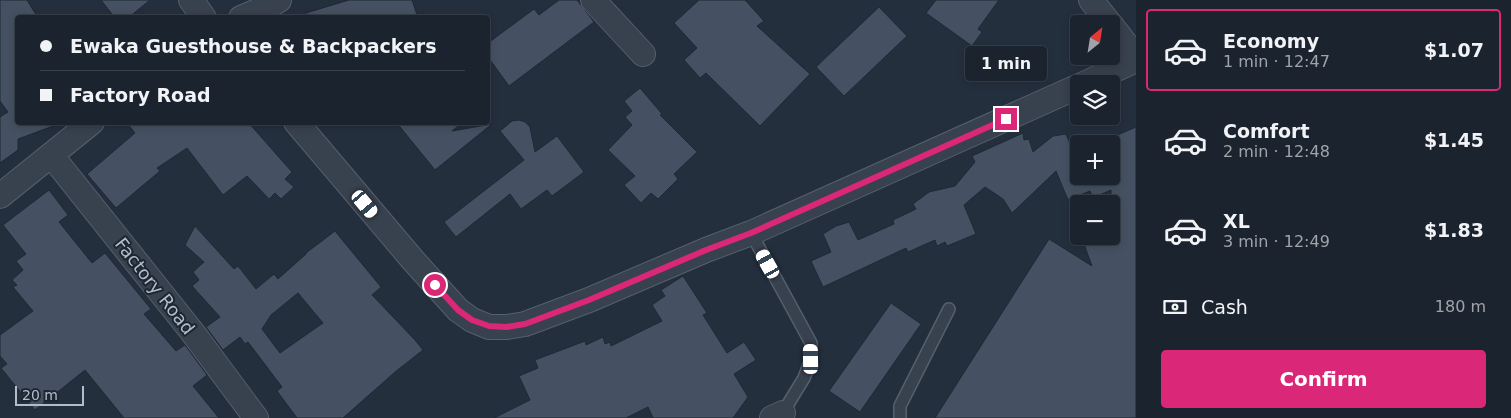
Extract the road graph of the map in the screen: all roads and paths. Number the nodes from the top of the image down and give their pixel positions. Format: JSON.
{"nodes":[{"id":1,"x":191,"y":0,"type":"edge"},
{"id":2,"x":279,"y":0,"type":"edge"},
{"id":3,"x":593,"y":0,"type":"edge"},
{"id":4,"x":1091,"y":0,"type":"edge"},
{"id":5,"x":202,"y":15,"type":"edge"},
{"id":6,"x":248,"y":15,"type":"edge"},
{"id":7,"x":1103,"y":15,"type":"edge"},
{"id":8,"x":1120,"y":37,"type":"edge"},
{"id":9,"x":644,"y":54,"type":"dead end"},
{"id":10,"x":1136,"y":59,"type":"edge"},
{"id":11,"x":1103,"y":75,"type":"edge"},
{"id":12,"x":1070,"y":90,"type":"edge"},
{"id":13,"x":88,"y":125,"type":"edge"},
{"id":14,"x":299,"y":125,"type":"edge"},
{"id":15,"x":52,"y":155,"type":"junction"},
{"id":16,"x":0,"y":196,"type":"edge"},
{"id":17,"x":751,"y":233,"type":"junction"},
{"id":18,"x":949,"y":309,"type":"dead end"},
{"id":19,"x":779,"y":416,"type":"edge"},
{"id":20,"x":256,"y":418,"type":"edge"},
{"id":21,"x":900,"y":418,"type":"edge"}],
"edges":[{"from":1,"to":5,"type":"street"},
{"from":2,"to":6,"type":"street"},
{"from":3,"to":9,"type":"street"},
{"from":4,"to":7,"type":"street"},
{"from":8,"to":10,"type":"street"},
{"from":10,"to":11,"type":"street"},
{"from":12,"to":17,"type":"street"},
{"from":13,"to":15,"type":"street"},
{"from":14,"to":17,"type":"street"},
{"from":15,"to":16,"type":"street"},
{"from":15,"to":20,"type":"street","name":"Factory Road"},
{"from":17,"to":19,"type":"lane"},
{"from":18,"to":21,"type":"lane"}]}
